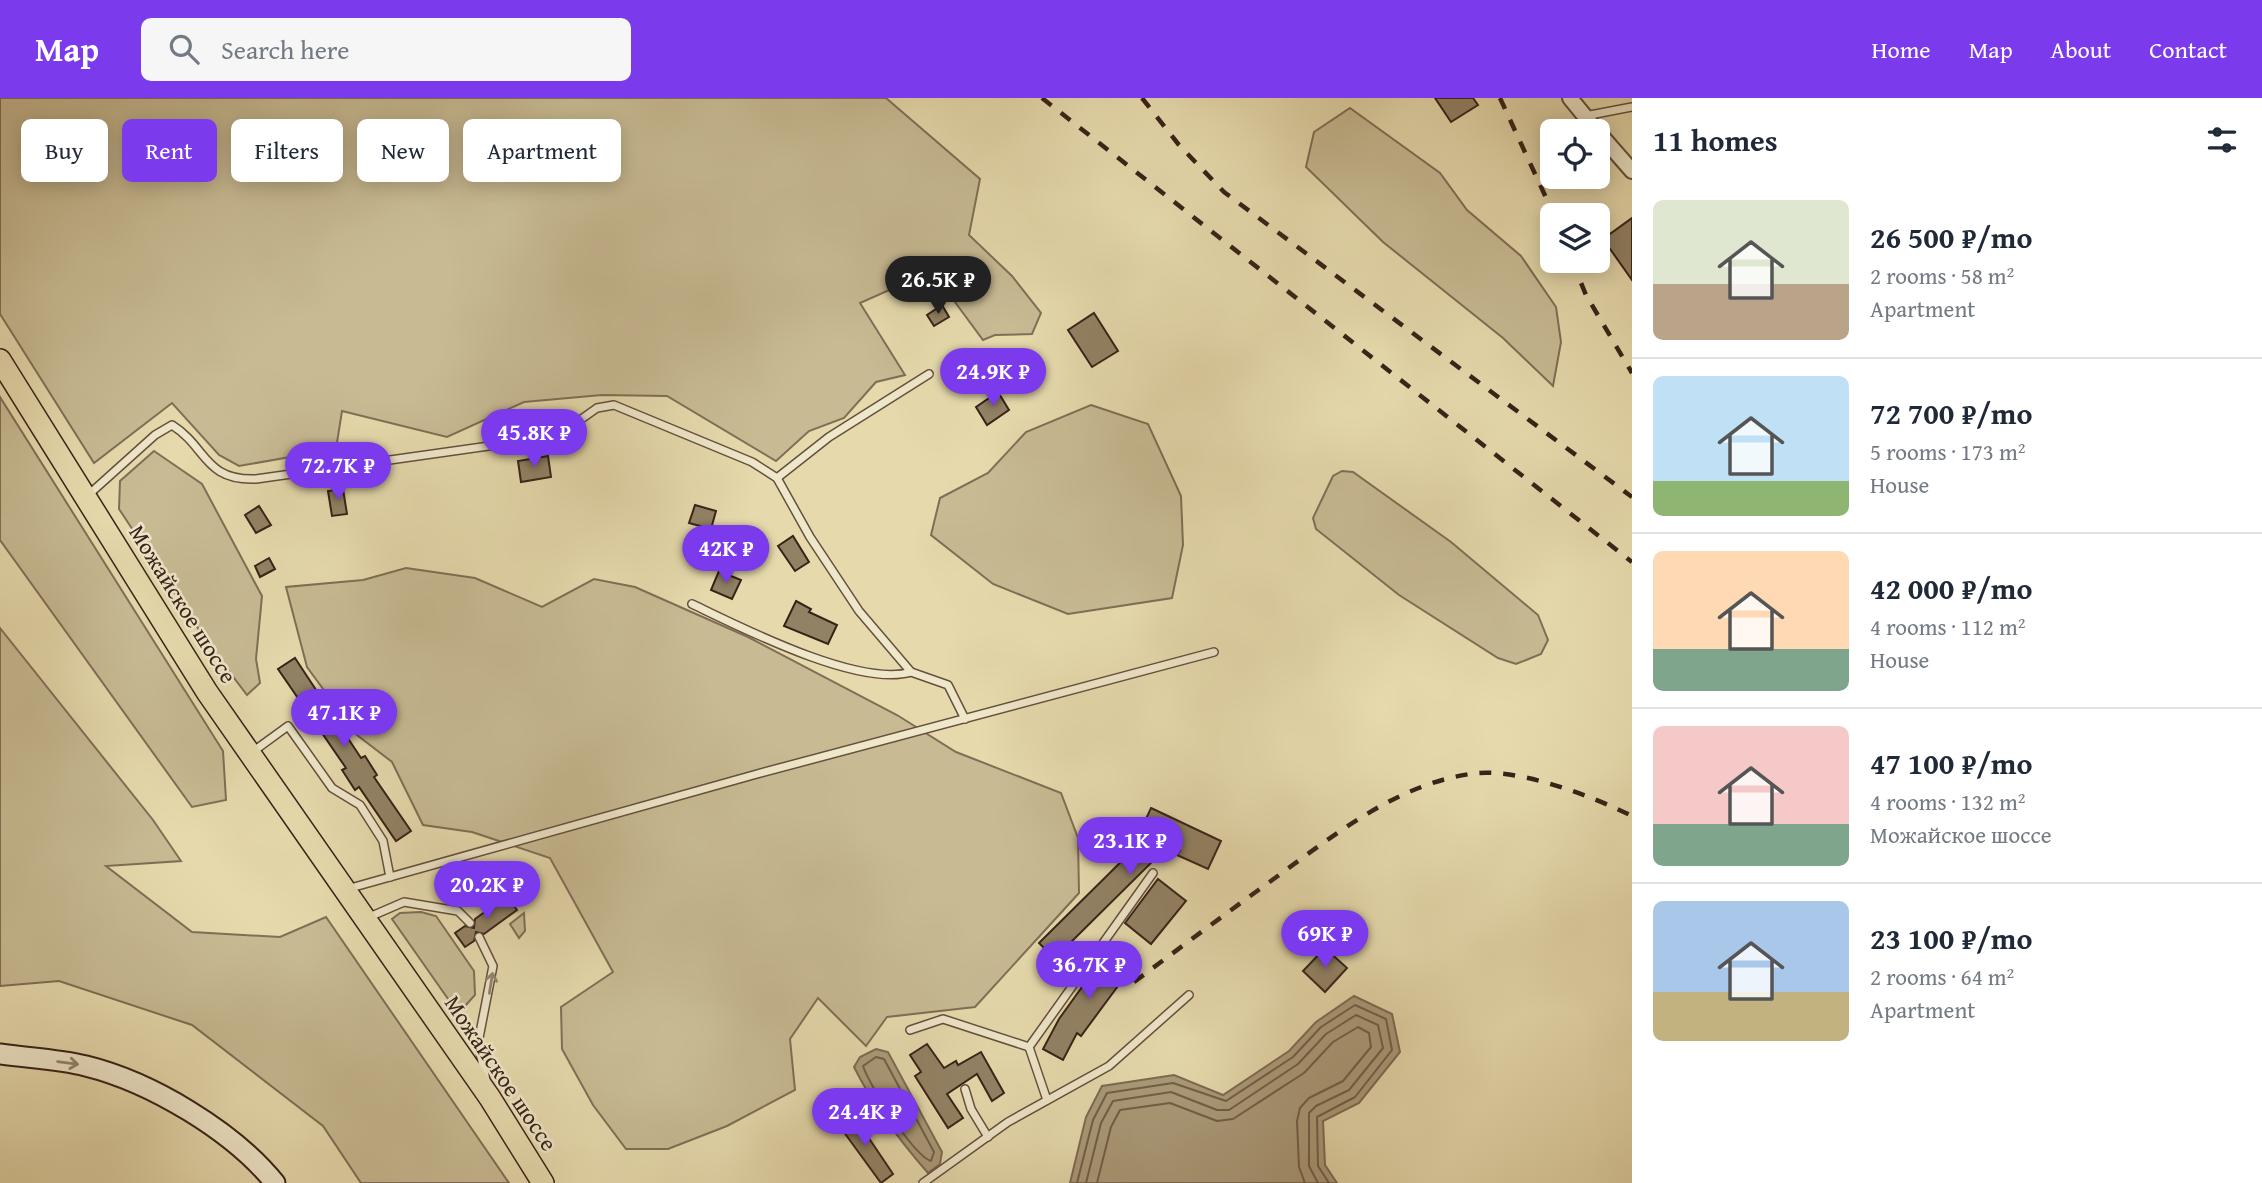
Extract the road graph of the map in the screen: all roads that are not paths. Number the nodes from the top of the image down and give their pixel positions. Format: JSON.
{"nodes":[{"id":1,"x":1570,"y":98,"type":"edge"},
{"id":2,"x":1632,"y":107,"type":"edge"},
{"id":3,"x":1584,"y":116,"type":"junction"},
{"id":4,"x":1586,"y":119,"type":"edge"},
{"id":5,"x":1610,"y":146,"type":"edge"},
{"id":6,"x":1632,"y":170,"type":"edge"},
{"id":7,"x":0,"y":360,"type":"edge"},
{"id":8,"x":929,"y":374,"type":"dead end"},
{"id":9,"x":777,"y":478,"type":"junction"},
{"id":10,"x":86,"y":497,"type":"junction"},
{"id":11,"x":692,"y":604,"type":"dead end"},
{"id":12,"x":1214,"y":652,"type":"dead end"},
{"id":13,"x":911,"y":672,"type":"junction"},
{"id":14,"x":965,"y":719,"type":"junction"},
{"id":15,"x":249,"y":754,"type":"junction"},
{"id":16,"x":1153,"y":873,"type":"dead end"},
{"id":17,"x":390,"y":877,"type":"junction"},
{"id":18,"x":343,"y":890,"type":"junction"},
{"id":19,"x":363,"y":919,"type":"junction"},
{"id":20,"x":470,"y":922,"type":"dead end"},
{"id":21,"x":479,"y":937,"type":"dead end"},
{"id":22,"x":1189,"y":995,"type":"dead end"},
{"id":23,"x":910,"y":1030,"type":"dead end"},
{"id":24,"x":1029,"y":1047,"type":"junction"},
{"id":25,"x":0,"y":1054,"type":"edge"},
{"id":26,"x":965,"y":1089,"type":"dead end"},
{"id":27,"x":490,"y":1097,"type":"junction"},
{"id":28,"x":1047,"y":1100,"type":"junction"},
{"id":29,"x":988,"y":1137,"type":"junction"},
{"id":30,"x":275,"y":1183,"type":"edge"},
{"id":31,"x":543,"y":1183,"type":"edge"},
{"id":32,"x":923,"y":1183,"type":"edge"}],
"edges":[{"from":1,"to":3,"type":"street"},
{"from":2,"to":3,"type":"lane"},
{"from":3,"to":4,"type":"street"},
{"from":5,"to":6,"type":"street"},
{"from":7,"to":10,"type":"main road","name":"Можайское шоссе"},
{"from":8,"to":9,"type":"lane"},
{"from":9,"to":10,"type":"lane"},
{"from":9,"to":13,"type":"lane"},
{"from":10,"to":15,"type":"main road","name":"Можайское шоссе"},
{"from":11,"to":13,"type":"lane"},
{"from":12,"to":14,"type":"lane"},
{"from":13,"to":14,"type":"lane"},
{"from":14,"to":17,"type":"lane"},
{"from":15,"to":17,"type":"lane"},
{"from":15,"to":18,"type":"main road","name":"Можайское шоссе"},
{"from":16,"to":24,"type":"lane"},
{"from":17,"to":18,"type":"lane"},
{"from":18,"to":19,"type":"main road","name":"Можайское шоссе"},
{"from":19,"to":20,"type":"lane"},
{"from":19,"to":27,"type":"main road","name":"Можайское шоссе"},
{"from":27,"to":21,"type":"lane","one_way":true},
{"from":22,"to":28,"type":"lane"},
{"from":23,"to":24,"type":"lane"},
{"from":24,"to":28,"type":"lane"},
{"from":25,"to":30,"type":"main road","one_way":true},
{"from":26,"to":29,"type":"lane"},
{"from":27,"to":31,"type":"main road","name":"Можайское шоссе"},
{"from":28,"to":29,"type":"lane"},
{"from":29,"to":32,"type":"lane"}]}
